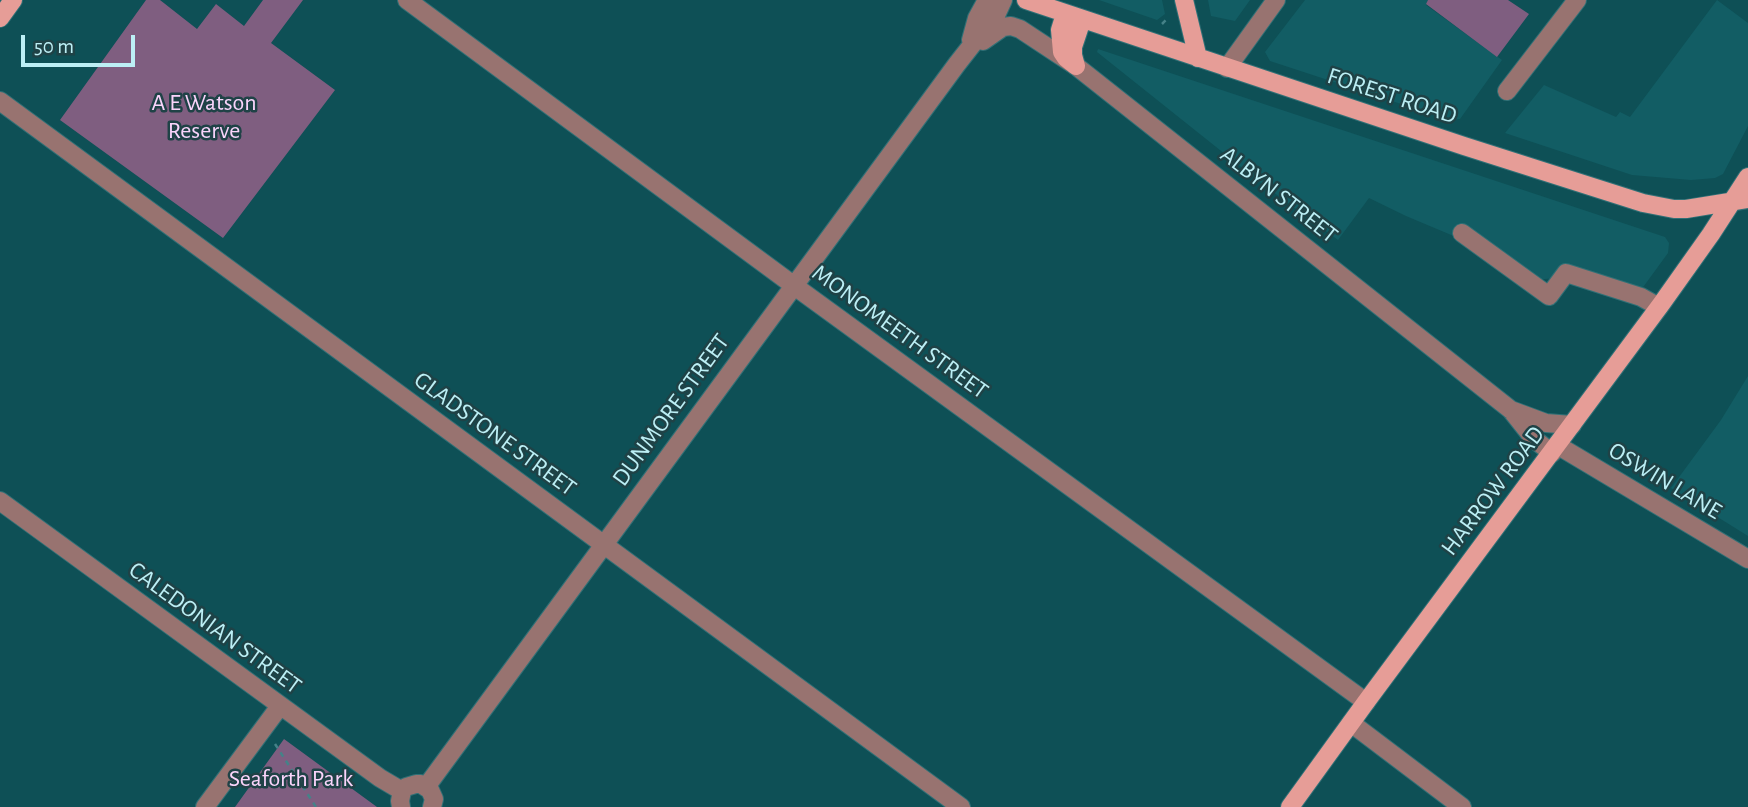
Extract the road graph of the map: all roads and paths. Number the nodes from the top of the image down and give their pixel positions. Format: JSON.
{"nodes":[{"id":1,"x":13,"y":0,"type":"edge"},
{"id":2,"x":407,"y":0,"type":"edge"},
{"id":3,"x":988,"y":0,"type":"edge"},
{"id":4,"x":1003,"y":0,"type":"edge"},
{"id":5,"x":1026,"y":0,"type":"edge"},
{"id":6,"x":1184,"y":0,"type":"edge"},
{"id":7,"x":1276,"y":0,"type":"edge"},
{"id":8,"x":1577,"y":0,"type":"edge"},
{"id":9,"x":1074,"y":17,"type":"junction"},
{"id":10,"x":0,"y":18,"type":"edge"},
{"id":11,"x":1168,"y":18,"type":"dead end"},
{"id":12,"x":1162,"y":24,"type":"dead end"},
{"id":13,"x":1012,"y":26,"type":"joint"},
{"id":14,"x":1198,"y":58,"type":"junction"},
{"id":15,"x":957,"y":64,"type":"junction"},
{"id":16,"x":1076,"y":66,"type":"junction"},
{"id":17,"x":1227,"y":68,"type":"junction"},
{"id":18,"x":1507,"y":91,"type":"dead end"},
{"id":19,"x":0,"y":101,"type":"edge"},
{"id":20,"x":1748,"y":177,"type":"edge"},
{"id":21,"x":1740,"y":201,"type":"edge"},
{"id":22,"x":1462,"y":233,"type":"dead end"},
{"id":23,"x":794,"y":285,"type":"junction"},
{"id":24,"x":1659,"y":307,"type":"junction"},
{"id":25,"x":1511,"y":410,"type":"junction"},
{"id":26,"x":1572,"y":425,"type":"junction"},
{"id":27,"x":1554,"y":449,"type":"junction"},
{"id":28,"x":0,"y":501,"type":"edge"},
{"id":29,"x":604,"y":544,"type":"junction"},
{"id":30,"x":1748,"y":559,"type":"edge"},
{"id":31,"x":1366,"y":702,"type":"junction"},
{"id":32,"x":280,"y":706,"type":"junction"},
{"id":33,"x":1351,"y":723,"type":"junction"},
{"id":34,"x":275,"y":744,"type":"dead end"},
{"id":35,"x":426,"y":787,"type":"junction"},
{"id":36,"x":402,"y":799,"type":"edge"},
{"id":37,"x":205,"y":807,"type":"edge"},
{"id":38,"x":316,"y":807,"type":"edge"},
{"id":39,"x":432,"y":807,"type":"edge"},
{"id":40,"x":961,"y":807,"type":"edge"},
{"id":41,"x":1290,"y":807,"type":"edge"},
{"id":42,"x":1462,"y":807,"type":"edge"}],
"edges":[{"from":1,"to":10,"type":"main road"},
{"from":2,"to":23,"type":"street","name":"MONOMEETH STREET"},
{"from":3,"to":15,"type":"street","name":"DUNMORE STREET"},
{"from":4,"to":15,"type":"street","name":"DUNMORE STREET"},
{"from":5,"to":9,"type":"main road","name":"FOREST ROAD"},
{"from":6,"to":14,"type":"main road"},
{"from":7,"to":17,"type":"street"},
{"from":8,"to":18,"type":"street"},
{"from":9,"to":14,"type":"main road","name":"FOREST ROAD"},
{"from":9,"to":16,"type":"main road"},
{"from":11,"to":12,"type":"path"},
{"from":13,"to":15,"type":"street","name":"DUNMORE STREET"},
{"from":13,"to":16,"type":"street","name":"ALBYN STREET"},
{"from":14,"to":17,"type":"main road","name":"FOREST ROAD"},
{"from":15,"to":23,"type":"street","name":"DUNMORE STREET"},
{"from":16,"to":25,"type":"street","name":"ALBYN STREET"},
{"from":17,"to":21,"type":"main road","name":"FOREST ROAD"},
{"from":19,"to":29,"type":"street","name":"GLADSTONE STREET"},
{"from":20,"to":21,"type":"main road","name":"HARROW ROAD"},
{"from":21,"to":24,"type":"main road","name":"HARROW ROAD"},
{"from":22,"to":24,"type":"street"},
{"from":23,"to":29,"type":"street","name":"DUNMORE STREET"},
{"from":23,"to":31,"type":"street","name":"MONOMEETH STREET"},
{"from":24,"to":26,"type":"main road","name":"HARROW ROAD"},
{"from":25,"to":26,"type":"street","name":"ALBYN STREET"},
{"from":25,"to":27,"type":"street","name":"ALBYN STREET"},
{"from":26,"to":27,"type":"main road","name":"HARROW ROAD"},
{"from":27,"to":30,"type":"street","name":"OSWIN LANE"},
{"from":27,"to":31,"type":"main road","name":"HARROW ROAD"},
{"from":28,"to":32,"type":"street","name":"CALEDONIAN STREET"},
{"from":29,"to":35,"type":"street","name":"DUNMORE STREET"},
{"from":29,"to":40,"type":"street","name":"GLADSTONE STREET"},
{"from":31,"to":33,"type":"main road","name":"HARROW ROAD"},
{"from":32,"to":36,"type":"street","name":"CALEDONIAN STREET"},
{"from":32,"to":37,"type":"street"},
{"from":33,"to":41,"type":"main road","name":"HARROW ROAD"},
{"from":33,"to":42,"type":"street"},
{"from":34,"to":38,"type":"path"},
{"from":35,"to":36,"type":"street"},
{"from":35,"to":39,"type":"street"}]}
